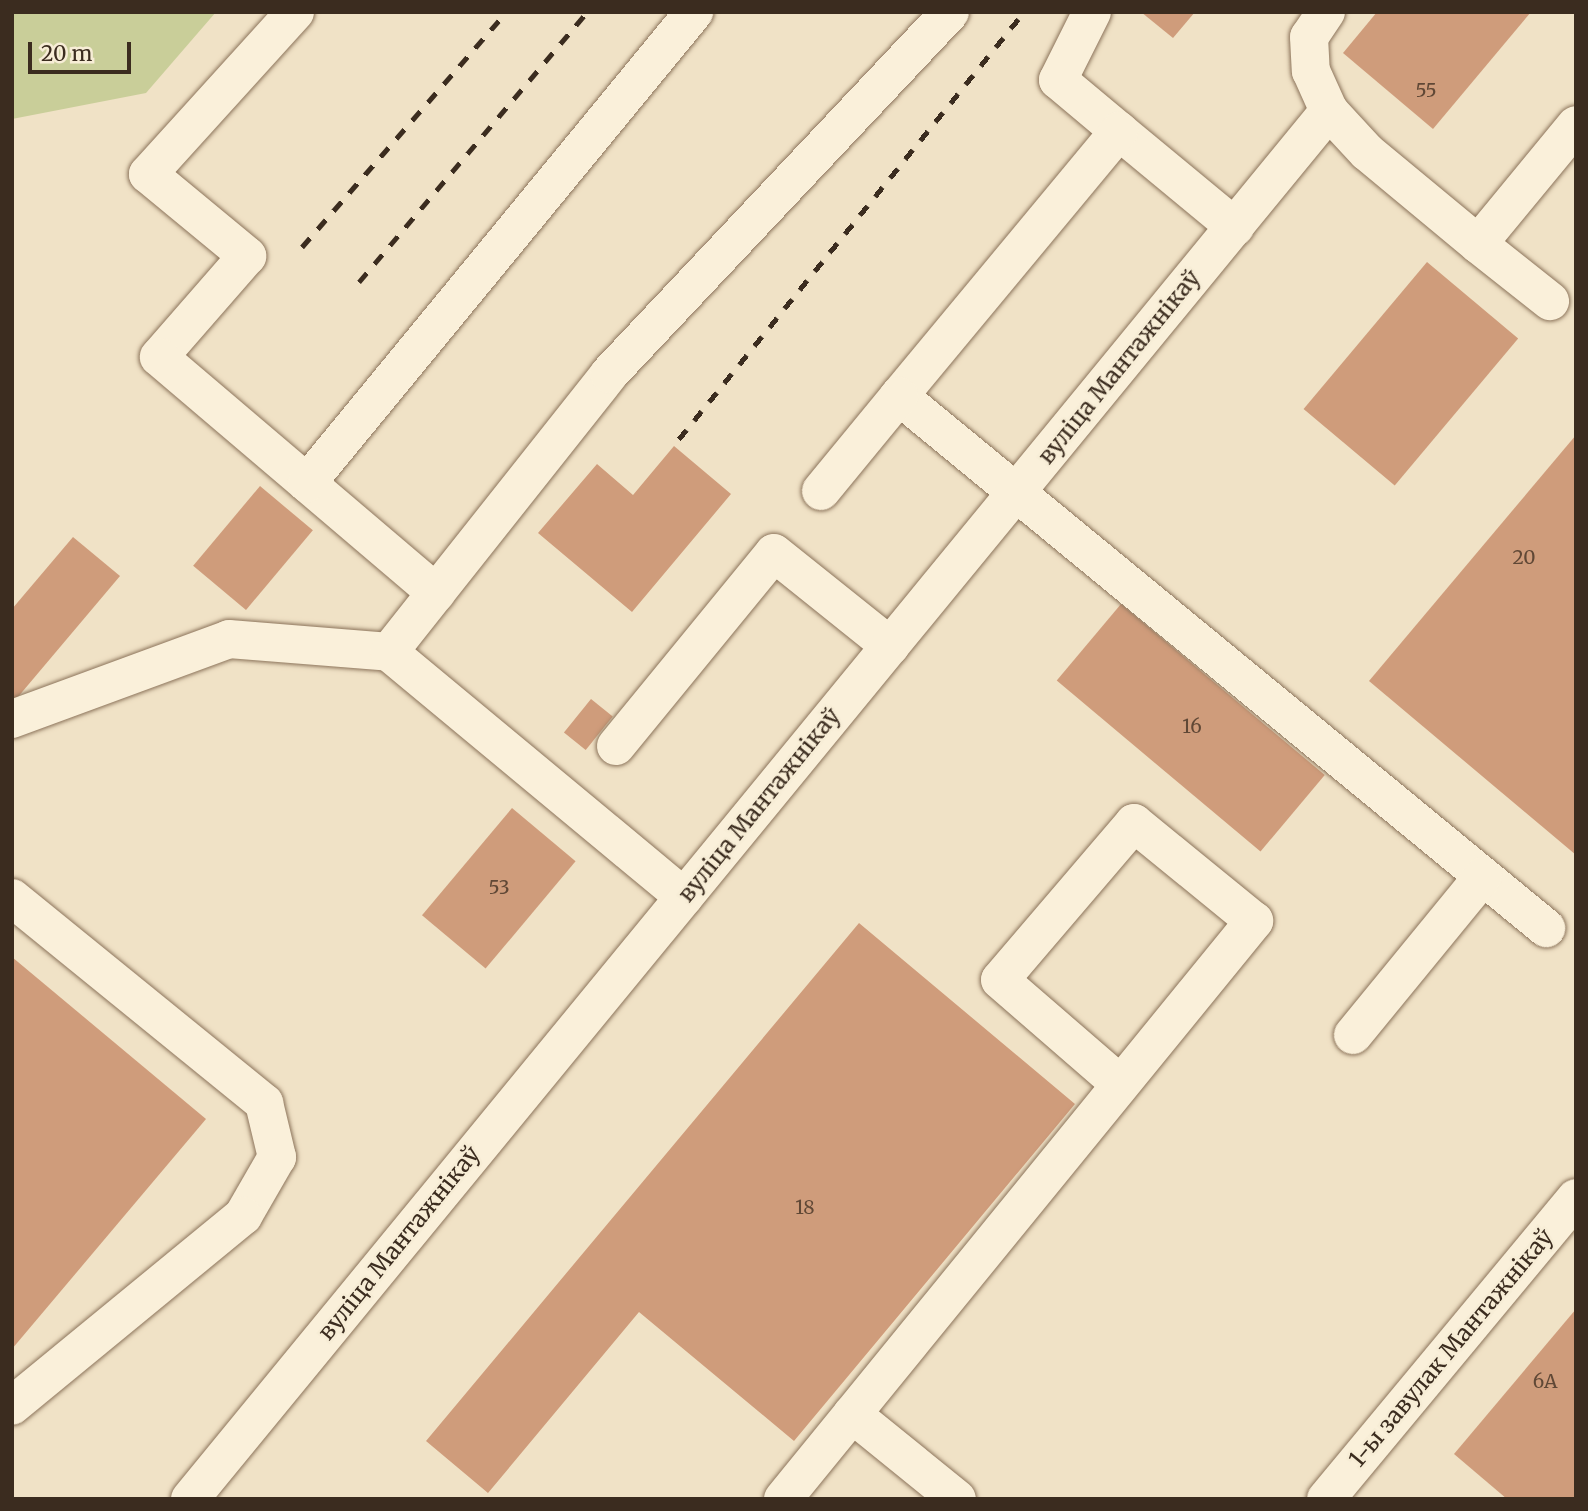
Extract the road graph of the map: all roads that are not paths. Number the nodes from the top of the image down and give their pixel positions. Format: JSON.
{"nodes":[{"id":1,"x":295,"y":12,"type":"edge"},
{"id":2,"x":694,"y":12,"type":"edge"},
{"id":3,"x":950,"y":12,"type":"edge"},
{"id":4,"x":1092,"y":12,"type":"edge"},
{"id":5,"x":1326,"y":12,"type":"edge"},
{"id":6,"x":1329,"y":111,"type":"junction"},
{"id":7,"x":1576,"y":125,"type":"edge"},
{"id":8,"x":1119,"y":131,"type":"junction"},
{"id":9,"x":1235,"y":227,"type":"junction"},
{"id":10,"x":1478,"y":244,"type":"junction"},
{"id":11,"x":1550,"y":301,"type":"dead end"},
{"id":12,"x":899,"y":396,"type":"junction"},
{"id":13,"x":307,"y":483,"type":"junction"},
{"id":14,"x":821,"y":491,"type":"dead end"},
{"id":15,"x":1016,"y":493,"type":"junction"},
{"id":16,"x":436,"y":593,"type":"junction"},
{"id":17,"x":890,"y":646,"type":"junction"},
{"id":18,"x":389,"y":652,"type":"junction"},
{"id":19,"x":12,"y":719,"type":"edge"},
{"id":20,"x":617,"y":746,"type":"dead end"},
{"id":21,"x":1483,"y":876,"type":"junction"},
{"id":22,"x":684,"y":897,"type":"junction"},
{"id":23,"x":12,"y":898,"type":"edge"},
{"id":24,"x":1546,"y":928,"type":"dead end"},
{"id":25,"x":1353,"y":1035,"type":"dead end"},
{"id":26,"x":1120,"y":1084,"type":"junction"},
{"id":27,"x":1576,"y":1198,"type":"edge"},
{"id":28,"x":12,"y":1406,"type":"edge"},
{"id":29,"x":852,"y":1415,"type":"junction"},
{"id":30,"x":190,"y":1499,"type":"edge"},
{"id":31,"x":783,"y":1499,"type":"edge"},
{"id":32,"x":957,"y":1499,"type":"edge"},
{"id":33,"x":1326,"y":1499,"type":"edge"}],
"edges":[{"from":1,"to":13,"type":"street"},
{"from":2,"to":13,"type":"street"},
{"from":3,"to":16,"type":"street"},
{"from":4,"to":8,"type":"street"},
{"from":5,"to":6,"type":"street"},
{"from":6,"to":9,"type":"street","name":"вуліца Мантажнікаў"},
{"from":6,"to":10,"type":"street"},
{"from":7,"to":10,"type":"street"},
{"from":8,"to":9,"type":"street"},
{"from":8,"to":12,"type":"street"},
{"from":9,"to":15,"type":"street","name":"вуліца Мантажнікаў"},
{"from":10,"to":11,"type":"street"},
{"from":12,"to":14,"type":"street"},
{"from":12,"to":15,"type":"street"},
{"from":13,"to":16,"type":"street"},
{"from":15,"to":17,"type":"street","name":"вуліца Мантажнікаў"},
{"from":15,"to":21,"type":"street"},
{"from":16,"to":18,"type":"street"},
{"from":17,"to":20,"type":"street"},
{"from":17,"to":22,"type":"street","name":"вуліца Мантажнікаў"},
{"from":18,"to":19,"type":"street"},
{"from":18,"to":22,"type":"street"},
{"from":21,"to":24,"type":"street"},
{"from":21,"to":25,"type":"street"},
{"from":22,"to":30,"type":"street","name":"вуліца Мантажнікаў"},
{"from":23,"to":28,"type":"street"},
{"from":26,"to":26,"type":"street"},
{"from":26,"to":29,"type":"street"},
{"from":27,"to":33,"type":"street","name":"1-ы завулак Мантажнікаў"},
{"from":29,"to":31,"type":"street"},
{"from":29,"to":32,"type":"street"}]}
